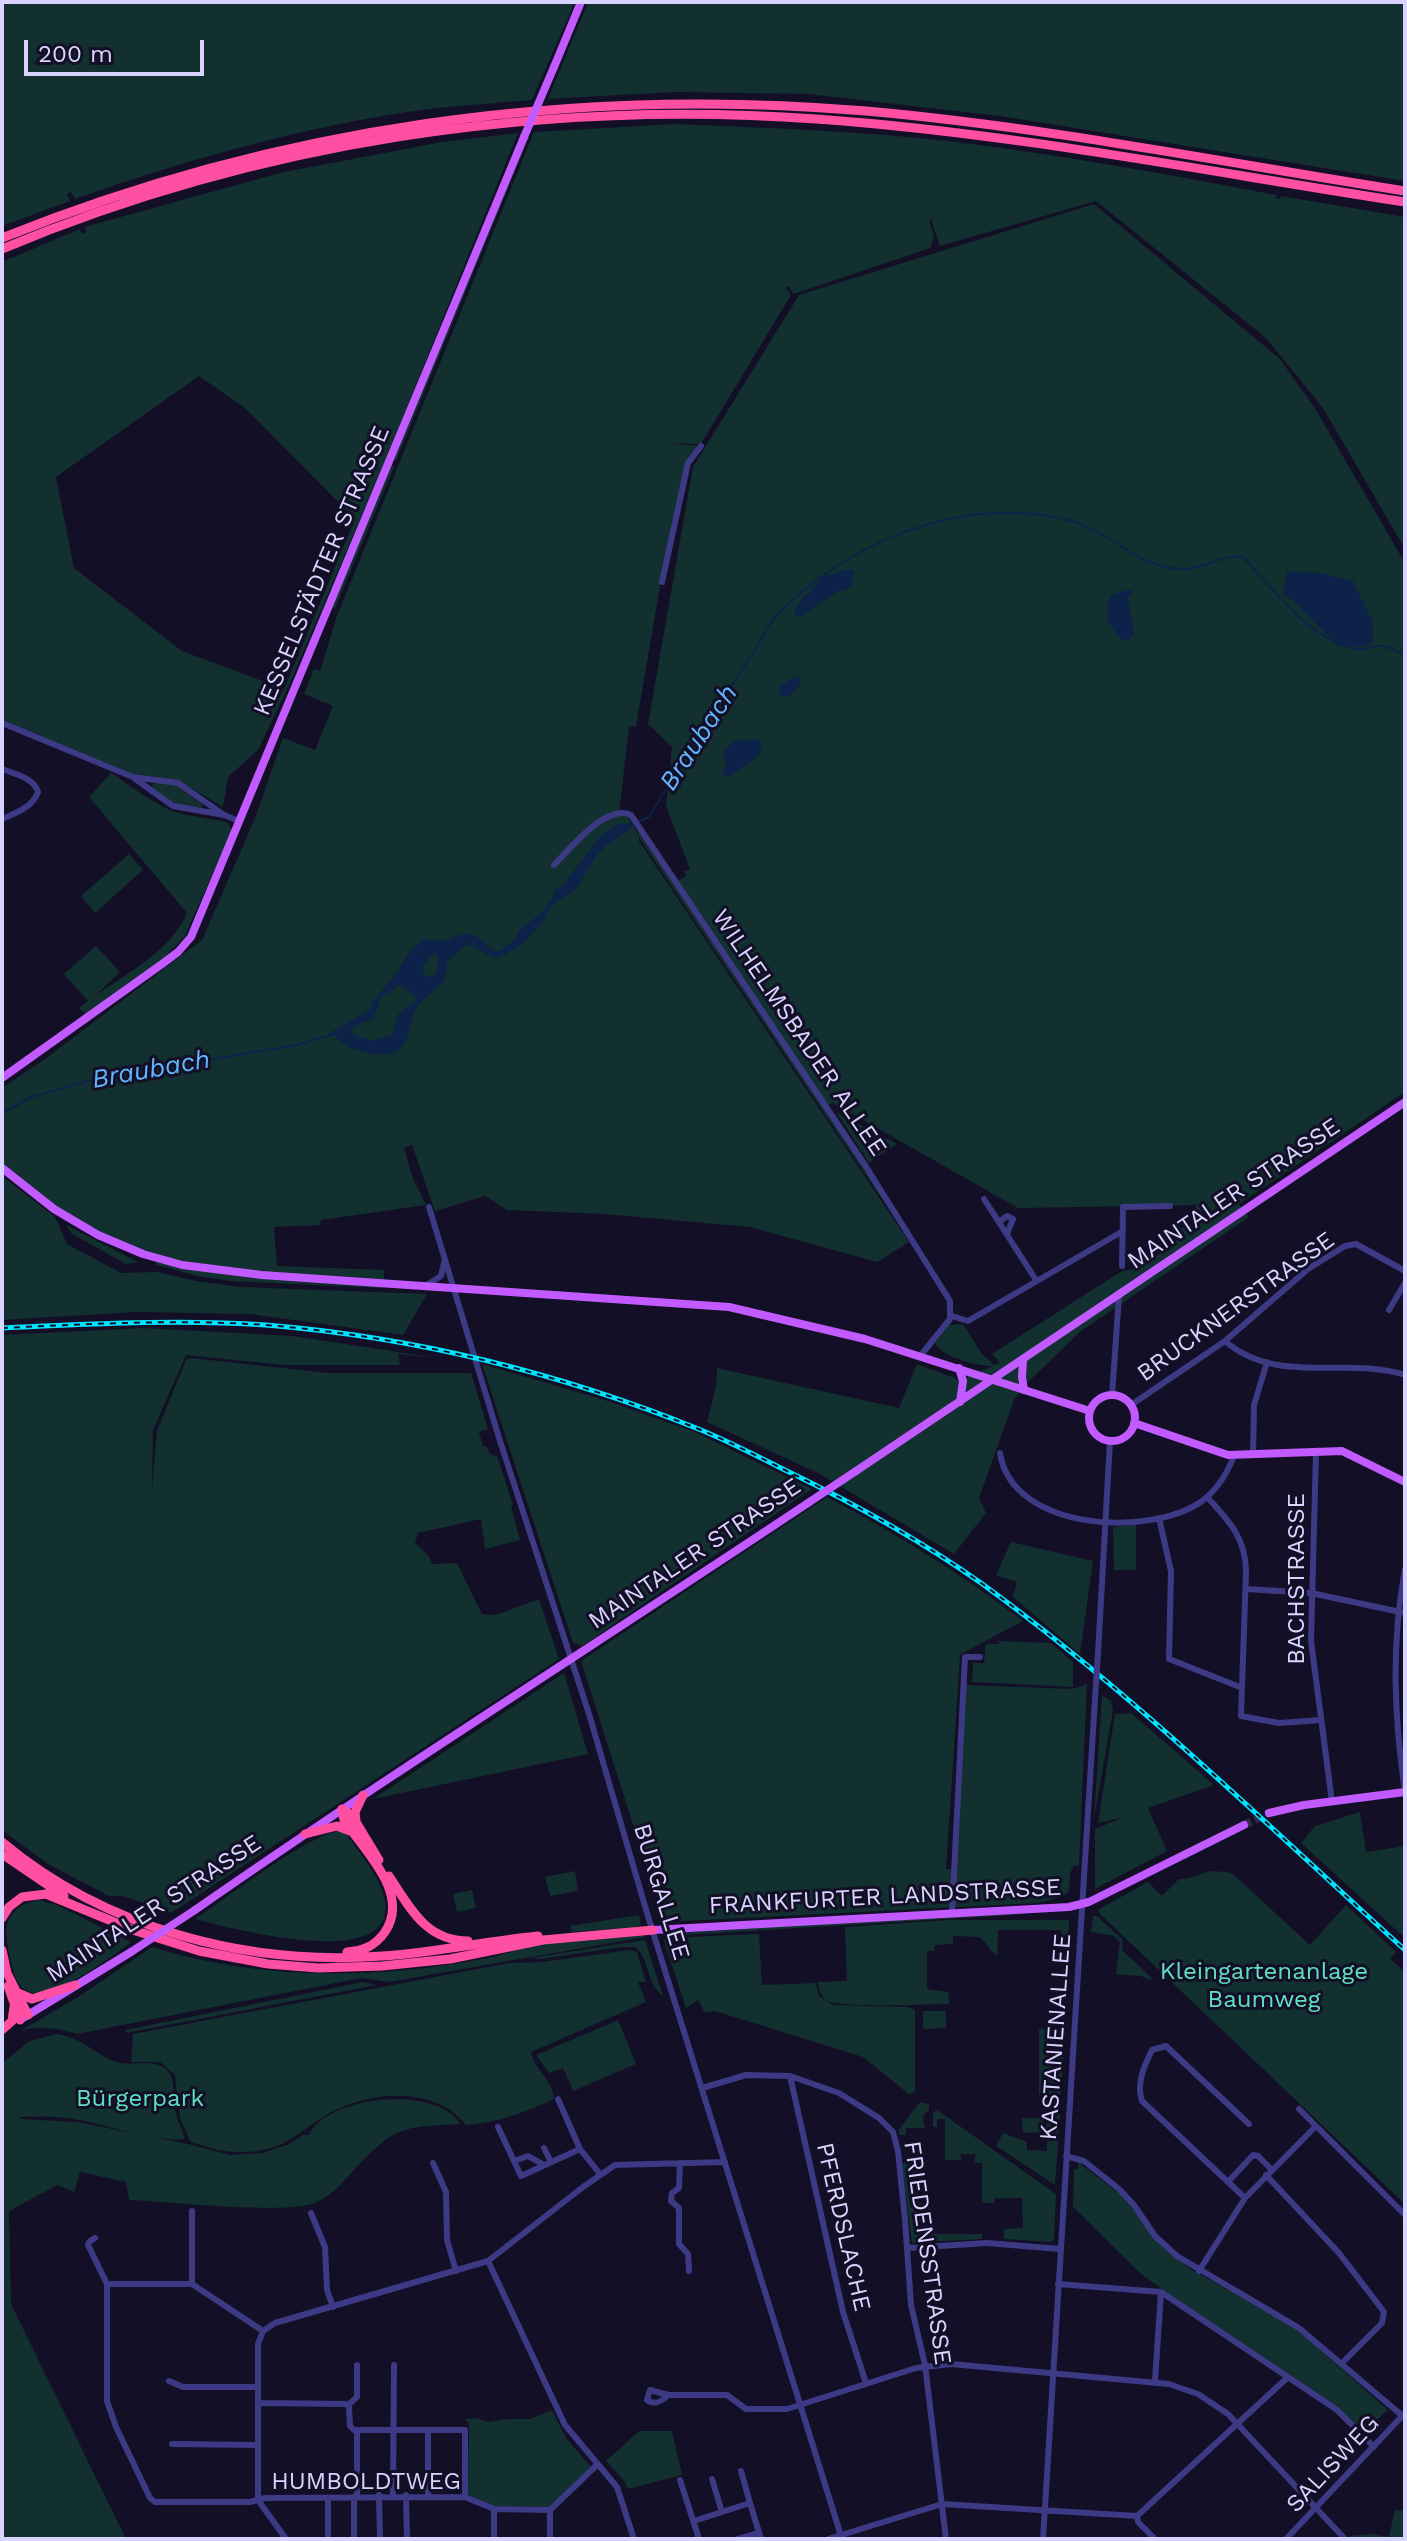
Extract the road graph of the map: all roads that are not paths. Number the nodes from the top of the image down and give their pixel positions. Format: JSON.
{"nodes":[{"id":1,"x":581,"y":2,"type":"edge"},
{"id":2,"x":1405,"y":191,"type":"edge"},
{"id":3,"x":1405,"y":202,"type":"edge"},
{"id":4,"x":2,"y":238,"type":"edge"},
{"id":5,"x":2,"y":249,"type":"edge"},
{"id":6,"x":701,"y":446,"type":"dead end"},
{"id":7,"x":662,"y":582,"type":"dead end"},
{"id":8,"x":2,"y":723,"type":"edge"},
{"id":9,"x":2,"y":769,"type":"edge"},
{"id":10,"x":133,"y":777,"type":"junction"},
{"id":11,"x":224,"y":815,"type":"junction"},
{"id":12,"x":2,"y":819,"type":"edge"},
{"id":13,"x":239,"y":821,"type":"junction"},
{"id":14,"x":554,"y":865,"type":"dead end"},
{"id":15,"x":2,"y":1078,"type":"edge"},
{"id":16,"x":1405,"y":1102,"type":"edge"},
{"id":17,"x":2,"y":1168,"type":"edge"},
{"id":18,"x":984,"y":1199,"type":"dead end"},
{"id":19,"x":1170,"y":1206,"type":"dead end"},
{"id":20,"x":429,"y":1207,"type":"dead end"},
{"id":21,"x":999,"y":1222,"type":"junction"},
{"id":22,"x":1123,"y":1231,"type":"junction"},
{"id":23,"x":1007,"y":1234,"type":"junction"},
{"id":24,"x":445,"y":1255,"type":"junction"},
{"id":25,"x":1122,"y":1266,"type":"dead end"},
{"id":26,"x":1405,"y":1271,"type":"edge"},
{"id":27,"x":1036,"y":1280,"type":"junction"},
{"id":28,"x":1405,"y":1283,"type":"edge"},
{"id":29,"x":425,"y":1286,"type":"junction"},
{"id":30,"x":454,"y":1288,"type":"junction"},
{"id":31,"x":1119,"y":1295,"type":"junction"},
{"id":32,"x":1389,"y":1310,"type":"dead end"},
{"id":33,"x":952,"y":1316,"type":"junction"},
{"id":34,"x":1225,"y":1341,"type":"junction"},
{"id":35,"x":921,"y":1355,"type":"junction"},
{"id":36,"x":1023,"y":1360,"type":"junction"},
{"id":37,"x":1267,"y":1362,"type":"junction"},
{"id":38,"x":959,"y":1368,"type":"junction"},
{"id":39,"x":1405,"y":1375,"type":"edge"},
{"id":40,"x":992,"y":1380,"type":"junction"},
{"id":41,"x":1024,"y":1390,"type":"junction"},
{"id":42,"x":1112,"y":1396,"type":"junction"},
{"id":43,"x":960,"y":1402,"type":"junction"},
{"id":44,"x":1131,"y":1405,"type":"junction"},
{"id":45,"x":1090,"y":1411,"type":"junction"},
{"id":46,"x":1134,"y":1423,"type":"junction"},
{"id":47,"x":1110,"y":1441,"type":"junction"},
{"id":48,"x":1316,"y":1452,"type":"junction"},
{"id":49,"x":1000,"y":1453,"type":"dead end"},
{"id":50,"x":1253,"y":1455,"type":"junction"},
{"id":51,"x":1234,"y":1456,"type":"junction"},
{"id":52,"x":1405,"y":1482,"type":"edge"},
{"id":53,"x":1207,"y":1497,"type":"junction"},
{"id":54,"x":1159,"y":1518,"type":"junction"},
{"id":55,"x":1106,"y":1523,"type":"junction"},
{"id":56,"x":1405,"y":1569,"type":"edge"},
{"id":57,"x":1246,"y":1589,"type":"junction"},
{"id":58,"x":1311,"y":1593,"type":"junction"},
{"id":59,"x":1401,"y":1612,"type":"edge"},
{"id":60,"x":980,"y":1657,"type":"dead end"},
{"id":61,"x":571,"y":1661,"type":"junction"},
{"id":62,"x":1240,"y":1687,"type":"junction"},
{"id":63,"x":1321,"y":1720,"type":"junction"},
{"id":64,"x":1405,"y":1792,"type":"edge"},
{"id":65,"x":363,"y":1795,"type":"junction"},
{"id":66,"x":1332,"y":1802,"type":"junction"},
{"id":67,"x":342,"y":1809,"type":"junction"},
{"id":68,"x":1269,"y":1813,"type":"tunnel mouth"},
{"id":69,"x":1244,"y":1825,"type":"tunnel mouth"},
{"id":70,"x":356,"y":1831,"type":"junction"},
{"id":71,"x":305,"y":1834,"type":"junction"},
{"id":72,"x":2,"y":1842,"type":"edge"},
{"id":73,"x":2,"y":1854,"type":"edge"},
{"id":74,"x":1083,"y":1904,"type":"junction"},
{"id":75,"x":91,"y":1912,"type":"junction"},
{"id":76,"x":952,"y":1913,"type":"junction"},
{"id":77,"x":2,"y":1918,"type":"edge"},
{"id":78,"x":653,"y":1930,"type":"junction"},
{"id":79,"x":597,"y":1936,"type":"junction"},
{"id":80,"x":500,"y":1940,"type":"junction"},
{"id":81,"x":2,"y":1950,"type":"edge"},
{"id":82,"x":298,"y":1957,"type":"junction"},
{"id":83,"x":2,"y":1967,"type":"edge"},
{"id":84,"x":75,"y":1985,"type":"junction"},
{"id":85,"x":13,"y":1994,"type":"junction"},
{"id":86,"x":24,"y":2017,"type":"junction"},
{"id":87,"x":2,"y":2030,"type":"edge"},
{"id":88,"x":790,"y":2076,"type":"junction"},
{"id":89,"x":702,"y":2088,"type":"junction"},
{"id":90,"x":558,"y":2099,"type":"dead end"},
{"id":91,"x":1299,"y":2109,"type":"dead end"},
{"id":92,"x":1249,"y":2124,"type":"dead end"},
{"id":93,"x":1316,"y":2126,"type":"junction"},
{"id":94,"x":498,"y":2127,"type":"dead end"},
{"id":95,"x":544,"y":2148,"type":"dead end"},
{"id":96,"x":580,"y":2149,"type":"junction"},
{"id":97,"x":1066,"y":2156,"type":"junction"},
{"id":98,"x":514,"y":2161,"type":"junction"},
{"id":99,"x":725,"y":2162,"type":"junction"},
{"id":100,"x":433,"y":2163,"type":"dead end"},
{"id":101,"x":680,"y":2163,"type":"junction"},
{"id":102,"x":548,"y":2164,"type":"junction"},
{"id":103,"x":1269,"y":2172,"type":"junction"},
{"id":104,"x":600,"y":2174,"type":"junction"},
{"id":105,"x":1228,"y":2182,"type":"junction"},
{"id":106,"x":1245,"y":2198,"type":"junction"},
{"id":107,"x":192,"y":2211,"type":"dead end"},
{"id":108,"x":311,"y":2213,"type":"dead end"},
{"id":109,"x":1405,"y":2215,"type":"edge"},
{"id":110,"x":95,"y":2238,"type":"dead end"},
{"id":111,"x":908,"y":2248,"type":"junction"},
{"id":112,"x":1060,"y":2249,"type":"junction"},
{"id":113,"x":488,"y":2261,"type":"junction"},
{"id":114,"x":456,"y":2271,"type":"junction"},
{"id":115,"x":689,"y":2271,"type":"dead end"},
{"id":116,"x":1199,"y":2271,"type":"junction"},
{"id":117,"x":107,"y":2284,"type":"junction"},
{"id":118,"x":192,"y":2284,"type":"junction"},
{"id":119,"x":1058,"y":2284,"type":"junction"},
{"id":120,"x":1161,"y":2292,"type":"junction"},
{"id":121,"x":333,"y":2307,"type":"junction"},
{"id":122,"x":263,"y":2331,"type":"junction"},
{"id":123,"x":1341,"y":2364,"type":"junction"},
{"id":124,"x":357,"y":2365,"type":"dead end"},
{"id":125,"x":394,"y":2365,"type":"dead end"},
{"id":126,"x":925,"y":2365,"type":"junction"},
{"id":127,"x":1053,"y":2373,"type":"junction"},
{"id":128,"x":1287,"y":2378,"type":"junction"},
{"id":129,"x":169,"y":2381,"type":"dead end"},
{"id":130,"x":1155,"y":2381,"type":"junction"},
{"id":131,"x":866,"y":2383,"type":"junction"},
{"id":132,"x":258,"y":2387,"type":"junction"},
{"id":133,"x":668,"y":2395,"type":"dead end"},
{"id":134,"x":258,"y":2403,"type":"junction"},
{"id":135,"x":348,"y":2405,"type":"junction"},
{"id":136,"x":800,"y":2405,"type":"junction"},
{"id":137,"x":1404,"y":2416,"type":"edge"},
{"id":138,"x":1238,"y":2424,"type":"junction"},
{"id":139,"x":357,"y":2430,"type":"junction"},
{"id":140,"x":392,"y":2430,"type":"junction"},
{"id":141,"x":428,"y":2430,"type":"junction"},
{"id":142,"x":172,"y":2444,"type":"dead end"},
{"id":143,"x":258,"y":2445,"type":"junction"},
{"id":144,"x":1374,"y":2447,"type":"junction"},
{"id":145,"x":598,"y":2464,"type":"junction"},
{"id":146,"x":741,"y":2471,"type":"dead end"},
{"id":147,"x":712,"y":2479,"type":"dead end"},
{"id":148,"x":680,"y":2480,"type":"dead end"},
{"id":149,"x":379,"y":2495,"type":"junction"},
{"id":150,"x":393,"y":2495,"type":"junction"},
{"id":151,"x":406,"y":2495,"type":"junction"},
{"id":152,"x":428,"y":2495,"type":"junction"},
{"id":153,"x":356,"y":2496,"type":"junction"},
{"id":154,"x":465,"y":2497,"type":"junction"},
{"id":155,"x":328,"y":2498,"type":"junction"},
{"id":156,"x":258,"y":2500,"type":"junction"},
{"id":157,"x":750,"y":2503,"type":"junction"},
{"id":158,"x":942,"y":2504,"type":"junction"},
{"id":159,"x":1317,"y":2508,"type":"junction"},
{"id":160,"x":494,"y":2509,"type":"junction"},
{"id":161,"x":550,"y":2510,"type":"junction"},
{"id":162,"x":1045,"y":2511,"type":"junction"},
{"id":163,"x":722,"y":2512,"type":"junction"},
{"id":164,"x":1137,"y":2516,"type":"junction"},
{"id":165,"x":694,"y":2521,"type":"junction"},
{"id":166,"x":760,"y":2536,"type":"edge"},
{"id":167,"x":842,"y":2537,"type":"edge"},
{"id":168,"x":286,"y":2539,"type":"edge"},
{"id":169,"x":328,"y":2539,"type":"edge"},
{"id":170,"x":354,"y":2539,"type":"edge"},
{"id":171,"x":380,"y":2539,"type":"edge"},
{"id":172,"x":407,"y":2539,"type":"edge"},
{"id":173,"x":494,"y":2539,"type":"edge"},
{"id":174,"x":550,"y":2539,"type":"edge"},
{"id":175,"x":634,"y":2539,"type":"edge"},
{"id":176,"x":699,"y":2539,"type":"edge"},
{"id":177,"x":738,"y":2539,"type":"edge"},
{"id":178,"x":828,"y":2539,"type":"edge"},
{"id":179,"x":946,"y":2539,"type":"edge"},
{"id":180,"x":1043,"y":2539,"type":"edge"},
{"id":181,"x":1155,"y":2539,"type":"edge"},
{"id":182,"x":1286,"y":2539,"type":"edge"},
{"id":183,"x":1345,"y":2539,"type":"edge"}],
"edges":[{"from":1,"to":13,"type":"main road","name":"KESSELSTÄDTER STRASSE","bridge":true},
{"from":2,"to":4,"type":"highway"},
{"from":3,"to":5,"type":"highway"},
{"from":6,"to":7,"type":"street"},
{"from":8,"to":10,"type":"street"},
{"from":9,"to":12,"type":"street"},
{"from":10,"to":11,"type":"street"},
{"from":10,"to":11,"type":"street"},
{"from":11,"to":13,"type":"street"},
{"from":13,"to":15,"type":"main road","name":"KESSELSTÄDTER STRASSE"},
{"from":14,"to":33,"type":"street","name":"WILHELMSBADER ALLEE"},
{"from":16,"to":31,"type":"main road","name":"MAINTALER STRASSE"},
{"from":17,"to":29,"type":"main road"},
{"from":18,"to":21,"type":"street"},
{"from":19,"to":22,"type":"street"},
{"from":20,"to":24,"type":"street","name":"BURGALLEE"},
{"from":21,"to":23,"type":"street"},
{"from":21,"to":23,"type":"street"},
{"from":22,"to":25,"type":"street"},
{"from":22,"to":27,"type":"street"},
{"from":23,"to":27,"type":"street"},
{"from":24,"to":29,"type":"street"},
{"from":24,"to":30,"type":"street","name":"BURGALLEE"},
{"from":26,"to":34,"type":"street","name":"BRUCKNERSTRASSE"},
{"from":27,"to":33,"type":"street"},
{"from":28,"to":32,"type":"street"},
{"from":29,"to":30,"type":"main road"},
{"from":30,"to":35,"type":"main road"},
{"from":30,"to":61,"type":"street","name":"BURGALLEE"},
{"from":31,"to":36,"type":"main road","name":"MAINTALER STRASSE"},
{"from":31,"to":42,"type":"street"},
{"from":33,"to":35,"type":"street"},
{"from":34,"to":37,"type":"street"},
{"from":34,"to":44,"type":"street","name":"BRUCKNERSTRASSE"},
{"from":35,"to":38,"type":"main road"},
{"from":36,"to":40,"type":"main road","name":"MAINTALER STRASSE"},
{"from":36,"to":41,"type":"main road"},
{"from":37,"to":39,"type":"street"},
{"from":37,"to":50,"type":"street"},
{"from":38,"to":40,"type":"main road"},
{"from":38,"to":43,"type":"main road"},
{"from":40,"to":41,"type":"main road"},
{"from":40,"to":43,"type":"main road","name":"MAINTALER STRASSE"},
{"from":41,"to":45,"type":"main road"},
{"from":42,"to":44,"type":"main road"},
{"from":42,"to":45,"type":"main road"},
{"from":43,"to":61,"type":"main road","name":"MAINTALER STRASSE","bridge":true},
{"from":44,"to":46,"type":"main road"},
{"from":45,"to":47,"type":"main road"},
{"from":46,"to":47,"type":"main road"},
{"from":46,"to":51,"type":"main road"},
{"from":47,"to":55,"type":"street","name":"KASTANIENALLEE"},
{"from":48,"to":50,"type":"main road"},
{"from":48,"to":52,"type":"main road"},
{"from":48,"to":58,"type":"street","name":"BACHSTRASSE"},
{"from":49,"to":55,"type":"street"},
{"from":50,"to":51,"type":"main road"},
{"from":51,"to":53,"type":"street"},
{"from":53,"to":54,"type":"street"},
{"from":53,"to":57,"type":"street"},
{"from":54,"to":55,"type":"street"},
{"from":54,"to":62,"type":"street"},
{"from":55,"to":74,"type":"street","name":"KASTANIENALLEE","bridge":true},
{"from":56,"to":59,"type":"street"},
{"from":57,"to":58,"type":"street"},
{"from":57,"to":62,"type":"street"},
{"from":58,"to":59,"type":"street"},
{"from":58,"to":63,"type":"street","name":"BACHSTRASSE"},
{"from":59,"to":64,"type":"street"},
{"from":60,"to":76,"type":"street"},
{"from":61,"to":65,"type":"main road","name":"MAINTALER STRASSE"},
{"from":61,"to":78,"type":"street","name":"BURGALLEE"},
{"from":62,"to":63,"type":"street"},
{"from":63,"to":66,"type":"street","name":"BACHSTRASSE"},
{"from":64,"to":66,"type":"main road"},
{"from":65,"to":67,"type":"main road","name":"MAINTALER STRASSE"},
{"from":65,"to":70,"type":"highway"},
{"from":66,"to":68,"type":"main road"},
{"from":67,"to":70,"type":"highway"},
{"from":67,"to":71,"type":"main road","name":"MAINTALER STRASSE"},
{"from":69,"to":74,"type":"main road","name":"FRANKFURTER LANDSTRASSE"},
{"from":70,"to":71,"type":"highway"},
{"from":70,"to":80,"type":"highway"},
{"from":70,"to":82,"type":"highway"},
{"from":71,"to":84,"type":"main road","name":"MAINTALER STRASSE","bridge":true},
{"from":72,"to":82,"type":"highway"},
{"from":73,"to":75,"type":"highway"},
{"from":74,"to":76,"type":"main road","name":"FRANKFURTER LANDSTRASSE"},
{"from":74,"to":97,"type":"street","name":"KASTANIENALLEE"},
{"from":75,"to":77,"type":"highway"},
{"from":75,"to":79,"type":"highway"},
{"from":76,"to":78,"type":"main road","name":"FRANKFURTER LANDSTRASSE"},
{"from":78,"to":79,"type":"highway"},
{"from":78,"to":89,"type":"street","name":"BURGALLEE"},
{"from":79,"to":80,"type":"highway"},
{"from":80,"to":82,"type":"highway"},
{"from":81,"to":85,"type":"highway"},
{"from":83,"to":85,"type":"highway"},
{"from":84,"to":85,"type":"highway"},
{"from":84,"to":86,"type":"main road","name":"MAINTALER STRASSE"},
{"from":85,"to":86,"type":"highway"},
{"from":85,"to":87,"type":"highway"},
{"from":86,"to":87,"type":"main road","name":"MAINTALER STRASSE"},
{"from":88,"to":89,"type":"street","name":"FRIEDENSSTRASSE"},
{"from":88,"to":111,"type":"street","name":"FRIEDENSSTRASSE"},
{"from":88,"to":131,"type":"street","name":"PFERDSLACHE"},
{"from":89,"to":99,"type":"street","name":"BURGALLEE"},
{"from":90,"to":96,"type":"street"},
{"from":91,"to":93,"type":"street"},
{"from":92,"to":105,"type":"street"},
{"from":93,"to":103,"type":"street"},
{"from":93,"to":109,"type":"street"},
{"from":94,"to":98,"type":"street"},
{"from":95,"to":102,"type":"street"},
{"from":96,"to":102,"type":"street"},
{"from":96,"to":104,"type":"street"},
{"from":97,"to":112,"type":"street","name":"KASTANIENALLEE"},
{"from":97,"to":116,"type":"street"},
{"from":98,"to":102,"type":"street"},
{"from":98,"to":102,"type":"street"},
{"from":99,"to":101,"type":"street"},
{"from":99,"to":136,"type":"street","name":"BURGALLEE"},
{"from":100,"to":114,"type":"street"},
{"from":101,"to":104,"type":"street"},
{"from":101,"to":115,"type":"street"},
{"from":103,"to":105,"type":"street"},
{"from":103,"to":106,"type":"street"},
{"from":103,"to":123,"type":"street"},
{"from":104,"to":113,"type":"street"},
{"from":105,"to":106,"type":"street"},
{"from":106,"to":116,"type":"street"},
{"from":107,"to":118,"type":"street"},
{"from":108,"to":121,"type":"street"},
{"from":110,"to":117,"type":"street"},
{"from":111,"to":112,"type":"street"},
{"from":111,"to":126,"type":"street","name":"FRIEDENSSTRASSE"},
{"from":112,"to":119,"type":"street","name":"KASTANIENALLEE"},
{"from":113,"to":114,"type":"street"},
{"from":113,"to":145,"type":"street"},
{"from":114,"to":121,"type":"street"},
{"from":116,"to":123,"type":"street"},
{"from":117,"to":118,"type":"street"},
{"from":117,"to":156,"type":"street","name":"HUMBOLDTWEG"},
{"from":118,"to":122,"type":"street"},
{"from":119,"to":120,"type":"street"},
{"from":119,"to":127,"type":"street","name":"KASTANIENALLEE"},
{"from":120,"to":128,"type":"street"},
{"from":120,"to":130,"type":"street"},
{"from":121,"to":122,"type":"street"},
{"from":122,"to":132,"type":"street"},
{"from":123,"to":137,"type":"street"},
{"from":124,"to":135,"type":"street"},
{"from":125,"to":140,"type":"street"},
{"from":126,"to":127,"type":"street"},
{"from":126,"to":131,"type":"street"},
{"from":126,"to":158,"type":"street","name":"FRIEDENSSTRASSE"},
{"from":127,"to":130,"type":"street"},
{"from":127,"to":162,"type":"street","name":"KASTANIENALLEE"},
{"from":128,"to":138,"type":"street"},
{"from":128,"to":144,"type":"street"},
{"from":129,"to":132,"type":"street"},
{"from":130,"to":138,"type":"street"},
{"from":131,"to":136,"type":"street"},
{"from":132,"to":134,"type":"street"},
{"from":133,"to":136,"type":"street"},
{"from":134,"to":135,"type":"street"},
{"from":134,"to":143,"type":"street"},
{"from":135,"to":139,"type":"street"},
{"from":136,"to":167,"type":"street","name":"BURGALLEE"},
{"from":137,"to":144,"type":"street","name":"SALISWEG"},
{"from":138,"to":159,"type":"street"},
{"from":138,"to":164,"type":"street"},
{"from":139,"to":140,"type":"street"},
{"from":139,"to":153,"type":"street"},
{"from":140,"to":141,"type":"street"},
{"from":140,"to":150,"type":"street"},
{"from":141,"to":152,"type":"street"},
{"from":141,"to":154,"type":"street"},
{"from":142,"to":143,"type":"street"},
{"from":143,"to":156,"type":"street"},
{"from":144,"to":159,"type":"street","name":"SALISWEG"},
{"from":145,"to":161,"type":"street"},
{"from":145,"to":175,"type":"street"},
{"from":146,"to":157,"type":"street"},
{"from":147,"to":163,"type":"street"},
{"from":148,"to":165,"type":"street"},
{"from":149,"to":150,"type":"street","name":"HUMBOLDTWEG"},
{"from":149,"to":153,"type":"street","name":"HUMBOLDTWEG"},
{"from":149,"to":171,"type":"street"},
{"from":150,"to":151,"type":"street","name":"HUMBOLDTWEG"},
{"from":151,"to":152,"type":"street","name":"HUMBOLDTWEG"},
{"from":151,"to":172,"type":"street"},
{"from":152,"to":154,"type":"street","name":"HUMBOLDTWEG"},
{"from":153,"to":155,"type":"street","name":"HUMBOLDTWEG"},
{"from":153,"to":170,"type":"street"},
{"from":154,"to":160,"type":"street","name":"HUMBOLDTWEG"},
{"from":155,"to":156,"type":"street","name":"HUMBOLDTWEG"},
{"from":155,"to":169,"type":"street"},
{"from":156,"to":168,"type":"street"},
{"from":157,"to":163,"type":"street"},
{"from":157,"to":166,"type":"street"},
{"from":158,"to":162,"type":"street"},
{"from":158,"to":167,"type":"street"},
{"from":158,"to":179,"type":"street","name":"FRIEDENSSTRASSE"},
{"from":159,"to":182,"type":"street","name":"SALISWEG"},
{"from":159,"to":183,"type":"street"},
{"from":160,"to":161,"type":"street","name":"HUMBOLDTWEG"},
{"from":160,"to":173,"type":"street"},
{"from":161,"to":174,"type":"street"},
{"from":162,"to":164,"type":"street"},
{"from":162,"to":180,"type":"street","name":"KASTANIENALLEE"},
{"from":163,"to":165,"type":"street"},
{"from":164,"to":181,"type":"street"},
{"from":165,"to":176,"type":"street"},
{"from":166,"to":177,"type":"street"},
{"from":167,"to":178,"type":"street"}]}
